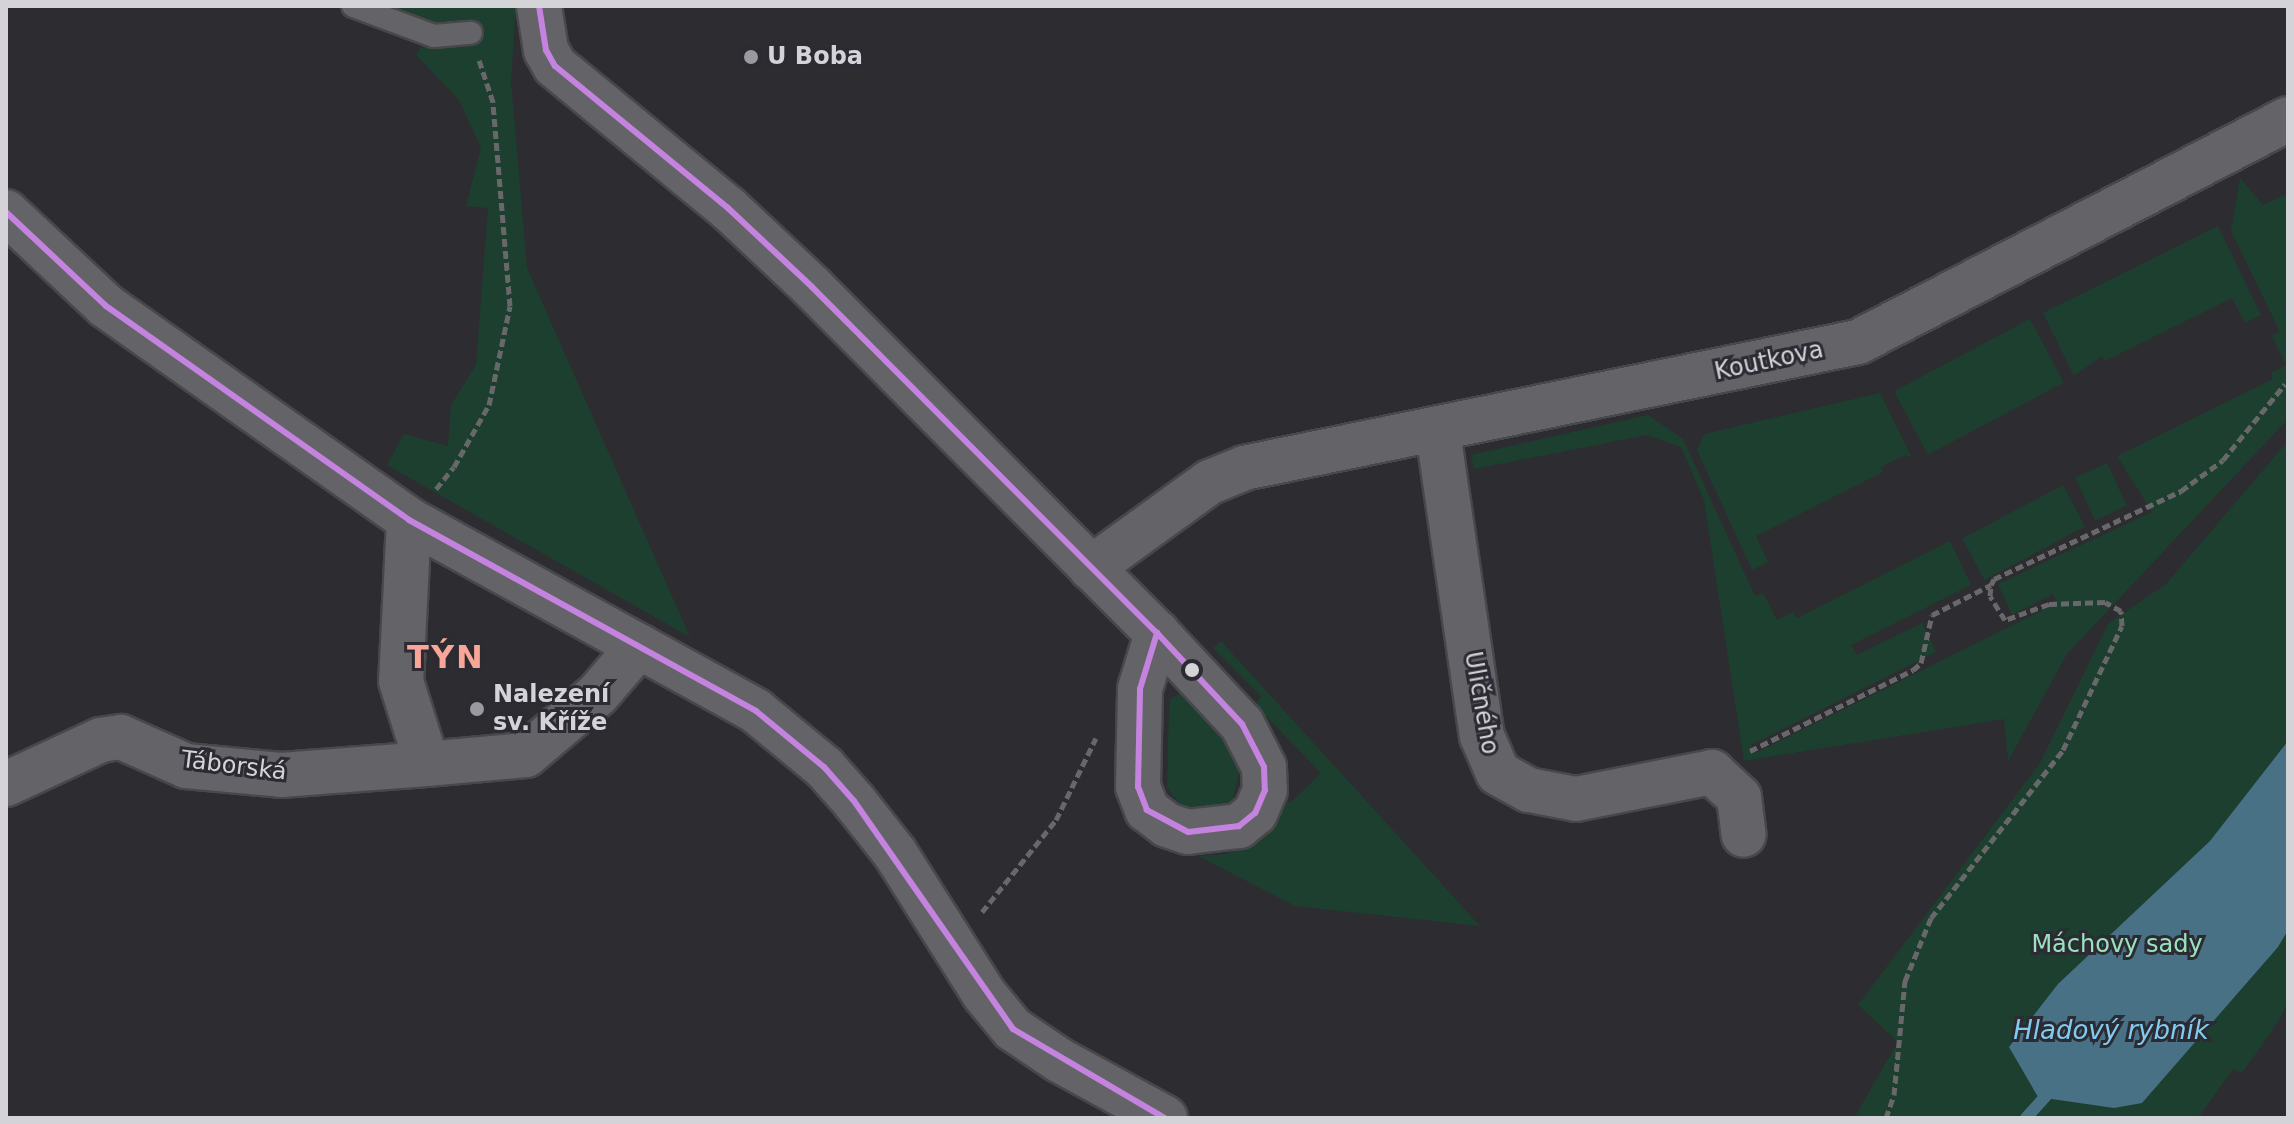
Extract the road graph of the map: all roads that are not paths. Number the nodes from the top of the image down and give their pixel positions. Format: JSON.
{"nodes":[{"id":1,"x":353,"y":6,"type":"edge"},
{"id":2,"x":539,"y":6,"type":"edge"},
{"id":3,"x":471,"y":33,"type":"road end"},
{"id":4,"x":2288,"y":119,"type":"edge"},
{"id":5,"x":6,"y":212,"type":"edge"},
{"id":6,"x":1438,"y":432,"type":"junction"},
{"id":7,"x":409,"y":520,"type":"junction"},
{"id":8,"x":1091,"y":568,"type":"junction"},
{"id":9,"x":1157,"y":633,"type":"dead end"},
{"id":10,"x":639,"y":646,"type":"junction"},
{"id":11,"x":427,"y":764,"type":"junction"},
{"id":12,"x":6,"y":784,"type":"edge"},
{"id":13,"x":1744,"y":835,"type":"dead end"},
{"id":14,"x":1117,"y":1107,"type":"edge"},
{"id":15,"x":1165,"y":1118,"type":"edge"}],
"edges":[{"from":1,"to":3,"type":"lane"},
{"from":2,"to":8,"type":"street"},
{"from":4,"to":6,"type":"street","name":"Koutkova"},
{"from":5,"to":7,"type":"street"},
{"from":6,"to":8,"type":"street","name":"Koutkova"},
{"from":6,"to":13,"type":"street","name":"Uličného"},
{"from":7,"to":10,"type":"street"},
{"from":7,"to":11,"type":"street"},
{"from":8,"to":9,"type":"street"},
{"from":10,"to":11,"type":"street","name":"Táborská"},
{"from":10,"to":14,"type":"street"},
{"from":11,"to":12,"type":"street","name":"Táborská"},
{"from":14,"to":15,"type":"street"}]}
